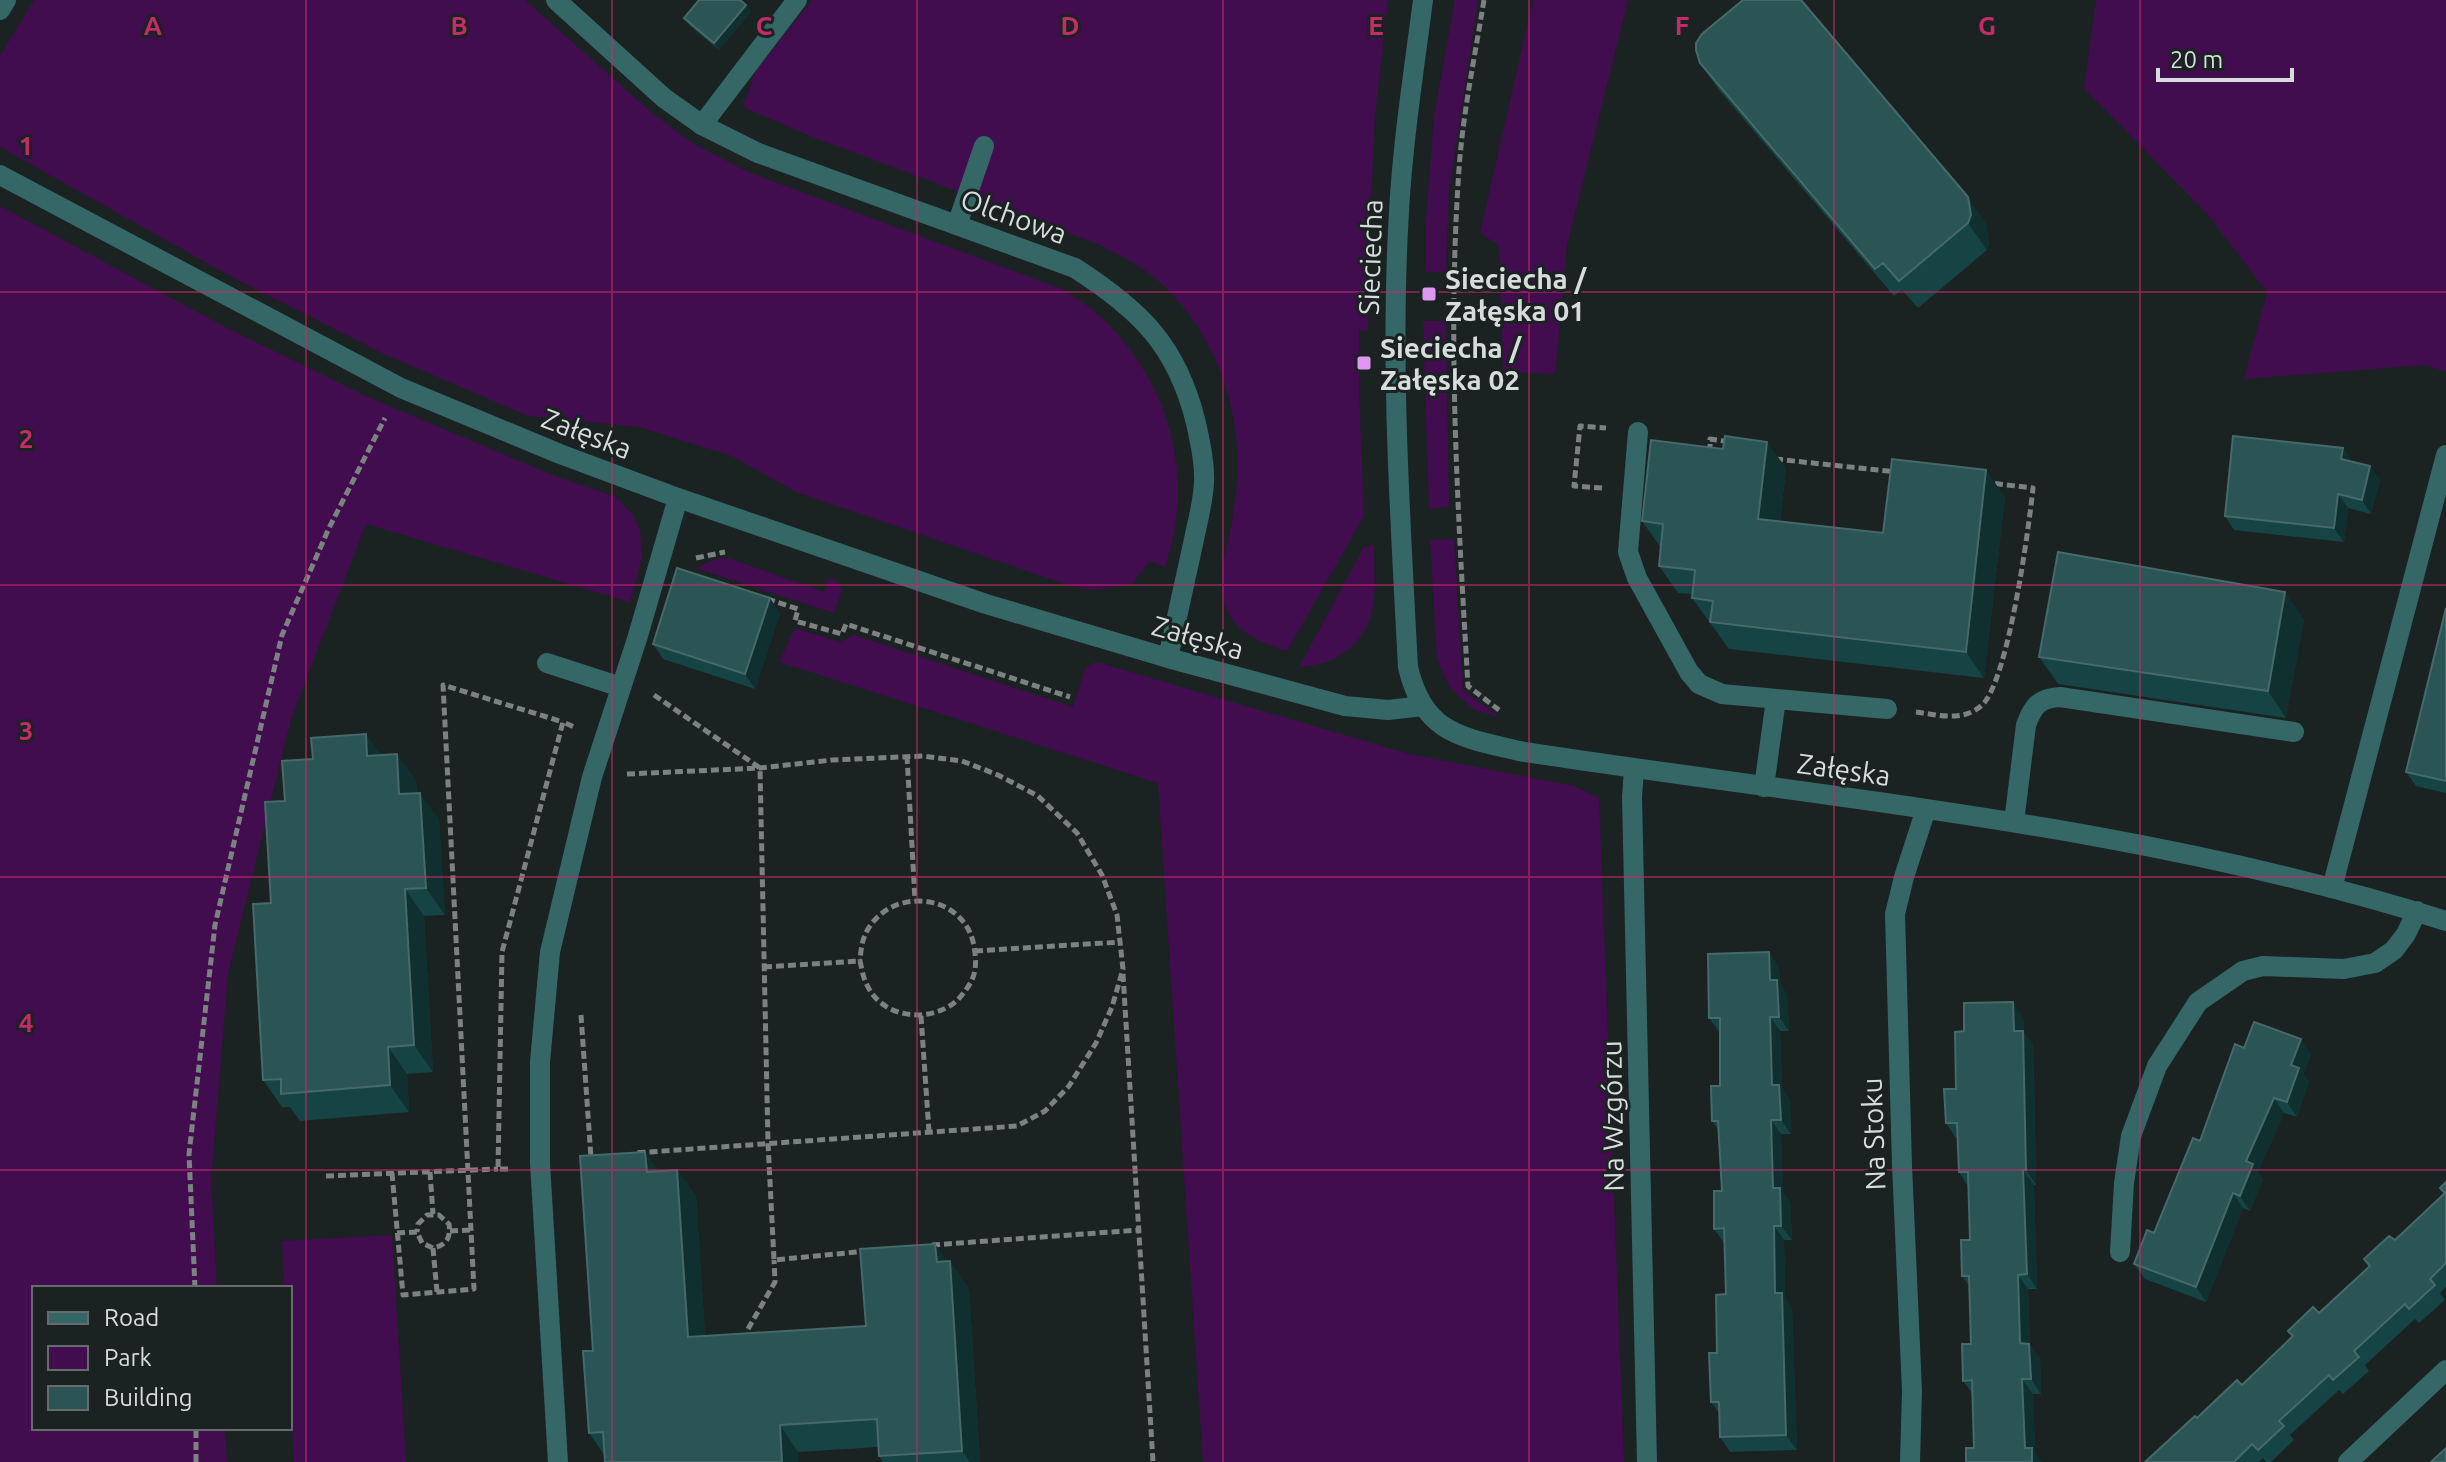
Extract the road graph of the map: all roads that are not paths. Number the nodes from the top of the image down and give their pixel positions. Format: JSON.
{"nodes":[{"id":1,"x":6,"y":0,"type":"edge"},
{"id":2,"x":556,"y":0,"type":"edge"},
{"id":3,"x":797,"y":0,"type":"edge"},
{"id":4,"x":1423,"y":0,"type":"edge"},
{"id":5,"x":0,"y":10,"type":"edge"},
{"id":6,"x":702,"y":125,"type":"junction"},
{"id":7,"x":984,"y":146,"type":"dead end"},
{"id":8,"x":0,"y":175,"type":"edge"},
{"id":9,"x":957,"y":225,"type":"junction"},
{"id":10,"x":1638,"y":432,"type":"dead end"},
{"id":11,"x":2446,"y":455,"type":"edge"},
{"id":12,"x":678,"y":498,"type":"junction"},
{"id":13,"x":1168,"y":658,"type":"junction"},
{"id":14,"x":547,"y":663,"type":"dead end"},
{"id":15,"x":621,"y":687,"type":"junction"},
{"id":16,"x":1776,"y":699,"type":"junction"},
{"id":17,"x":1423,"y":706,"type":"junction"},
{"id":18,"x":1887,"y":709,"type":"road end"},
{"id":19,"x":2294,"y":732,"type":"dead end"},
{"id":20,"x":1634,"y":769,"type":"junction"},
{"id":21,"x":1764,"y":787,"type":"junction"},
{"id":22,"x":1926,"y":809,"type":"junction"},
{"id":23,"x":2014,"y":822,"type":"junction"},
{"id":24,"x":2332,"y":888,"type":"junction"},
{"id":25,"x":2417,"y":911,"type":"junction"},
{"id":26,"x":2446,"y":921,"type":"edge"},
{"id":27,"x":2120,"y":1252,"type":"dead end"},
{"id":28,"x":2446,"y":1370,"type":"edge"},
{"id":29,"x":558,"y":1462,"type":"edge"},
{"id":30,"x":1647,"y":1462,"type":"edge"},
{"id":31,"x":1910,"y":1462,"type":"edge"},
{"id":32,"x":2348,"y":1462,"type":"edge"}],
"edges":[{"from":1,"to":5,"type":"street"},
{"from":2,"to":6,"type":"street","name":"Olchowa"},
{"from":3,"to":6,"type":"street"},
{"from":4,"to":17,"type":"street","name":"Sieciecha"},
{"from":6,"to":9,"type":"street","name":"Olchowa"},
{"from":7,"to":9,"type":"street"},
{"from":8,"to":12,"type":"street","name":"Załęska"},
{"from":9,"to":13,"type":"street","name":"Olchowa"},
{"from":10,"to":16,"type":"street"},
{"from":11,"to":24,"type":"street"},
{"from":12,"to":13,"type":"street","name":"Załęska"},
{"from":12,"to":15,"type":"street"},
{"from":13,"to":17,"type":"street","name":"Załęska"},
{"from":14,"to":15,"type":"street"},
{"from":15,"to":29,"type":"street"},
{"from":16,"to":18,"type":"street"},
{"from":16,"to":21,"type":"street"},
{"from":17,"to":20,"type":"street","name":"Załęska"},
{"from":19,"to":23,"type":"street"},
{"from":20,"to":21,"type":"street","name":"Załęska"},
{"from":20,"to":30,"type":"street","name":"Na Wzgórzu"},
{"from":21,"to":22,"type":"street","name":"Załęska"},
{"from":22,"to":23,"type":"street","name":"Załęska"},
{"from":22,"to":31,"type":"street","name":"Na Stoku"},
{"from":23,"to":24,"type":"street","name":"Załęska"},
{"from":24,"to":25,"type":"street","name":"Załęska"},
{"from":25,"to":26,"type":"street","name":"Załęska"},
{"from":25,"to":27,"type":"street"},
{"from":28,"to":32,"type":"street"}]}
